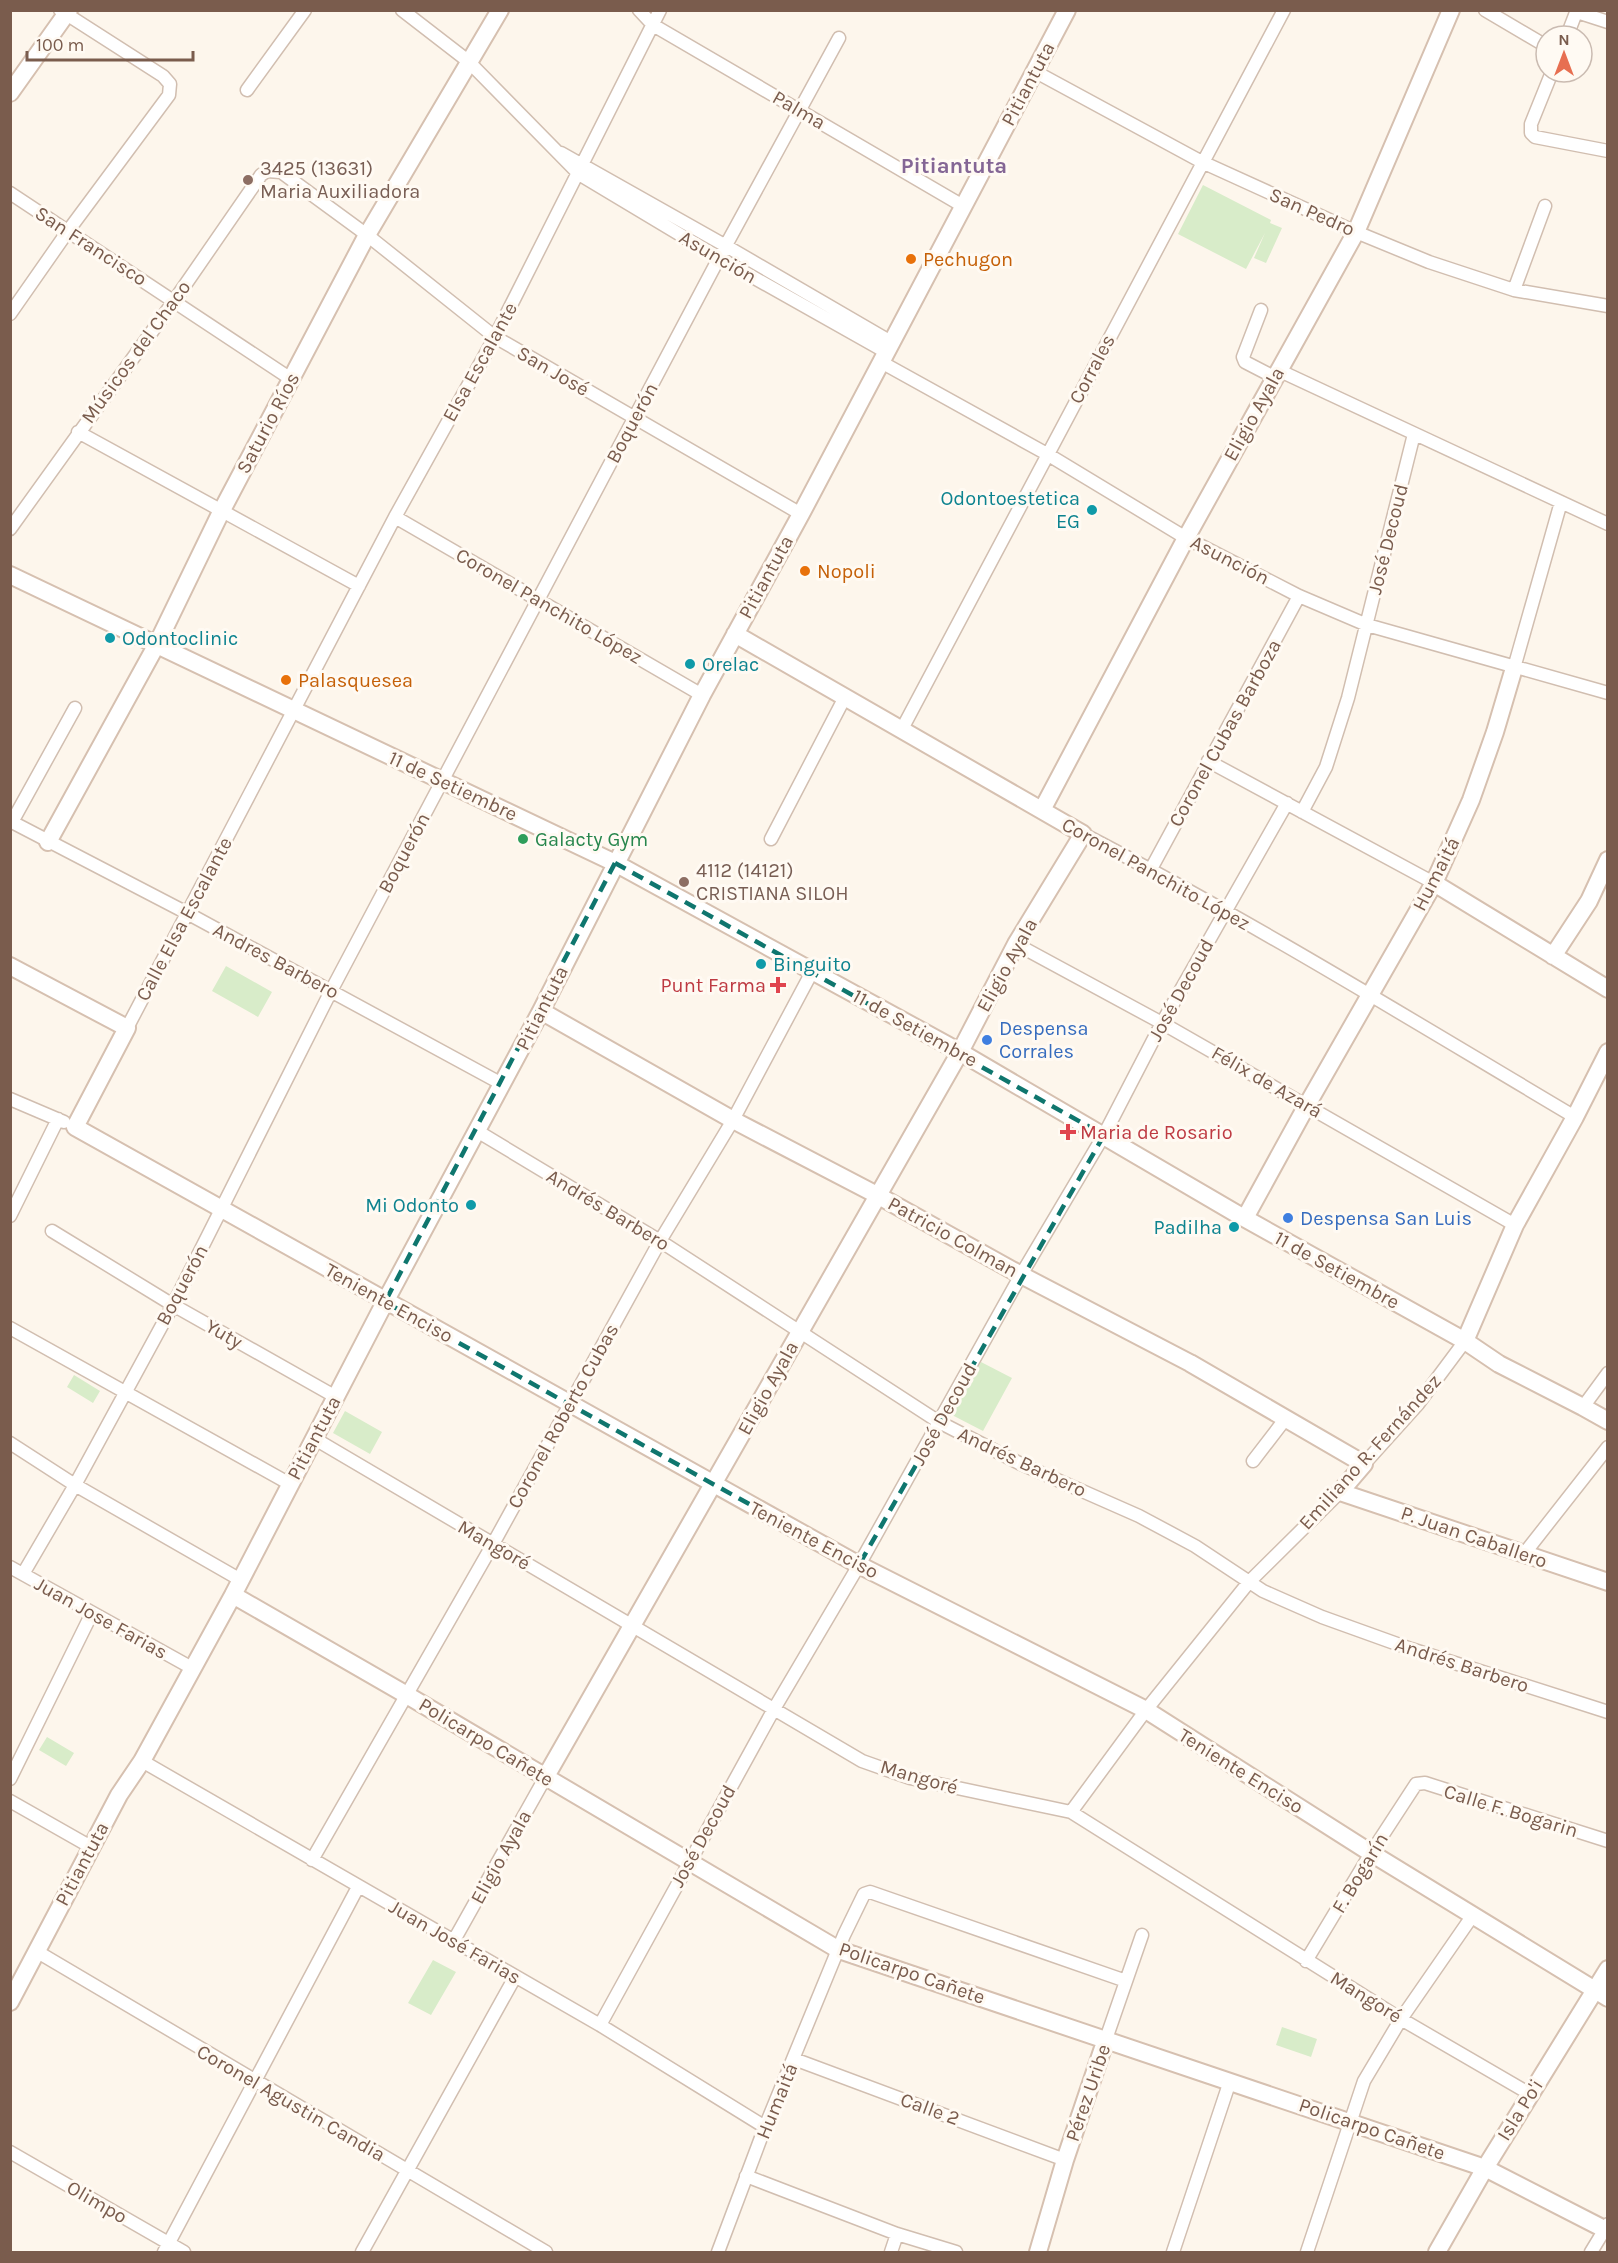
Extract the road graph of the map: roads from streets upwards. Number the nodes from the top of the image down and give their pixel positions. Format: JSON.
{"nodes":[{"id":1,"x":305,"y":10,"type":"edge"},
{"id":2,"x":402,"y":10,"type":"edge"},
{"id":3,"x":500,"y":10,"type":"edge"},
{"id":4,"x":639,"y":10,"type":"edge"},
{"id":5,"x":660,"y":10,"type":"edge"},
{"id":6,"x":1067,"y":10,"type":"edge"},
{"id":7,"x":1284,"y":10,"type":"edge"},
{"id":8,"x":1451,"y":10,"type":"edge"},
{"id":9,"x":1485,"y":10,"type":"edge"},
{"id":10,"x":1577,"y":11,"type":"edge"},
{"id":11,"x":65,"y":12,"type":"edge"},
{"id":12,"x":1608,"y":22,"type":"edge"},
{"id":13,"x":653,"y":25,"type":"junction"},
{"id":14,"x":839,"y":38,"type":"dead end"},
{"id":15,"x":1534,"y":39,"type":"edge"},
{"id":16,"x":468,"y":62,"type":"junction"},
{"id":17,"x":1034,"y":71,"type":"junction"},
{"id":18,"x":1547,"y":84,"type":"edge"},
{"id":19,"x":247,"y":90,"type":"dead end"},
{"id":20,"x":10,"y":93,"type":"edge"},
{"id":21,"x":798,"y":109,"type":"junction"},
{"id":22,"x":1608,"y":152,"type":"edge"},
{"id":23,"x":1202,"y":162,"type":"junction"},
{"id":24,"x":581,"y":170,"type":"junction"},
{"id":25,"x":261,"y":175,"type":"joint"},
{"id":26,"x":10,"y":194,"type":"edge"},
{"id":27,"x":963,"y":206,"type":"junction"},
{"id":28,"x":1545,"y":206,"type":"dead end"},
{"id":29,"x":68,"y":231,"type":"junction"},
{"id":30,"x":1356,"y":232,"type":"junction"},
{"id":31,"x":367,"y":235,"type":"junction"},
{"id":32,"x":726,"y":246,"type":"junction"},
{"id":33,"x":719,"y":258,"type":"junction"},
{"id":34,"x":1514,"y":290,"type":"junction"},
{"id":35,"x":174,"y":301,"type":"junction"},
{"id":36,"x":1608,"y":306,"type":"edge"},
{"id":37,"x":1261,"y":310,"type":"dead end"},
{"id":38,"x":10,"y":314,"type":"edge"},
{"id":39,"x":495,"y":337,"type":"junction"},
{"id":40,"x":886,"y":352,"type":"junction"},
{"id":41,"x":1276,"y":373,"type":"junction"},
{"id":42,"x":291,"y":379,"type":"junction"},
{"id":43,"x":635,"y":418,"type":"junction"},
{"id":44,"x":78,"y":432,"type":"junction"},
{"id":45,"x":1414,"y":434,"type":"junction"},
{"id":46,"x":1047,"y":454,"type":"junction"},
{"id":47,"x":1561,"y":502,"type":"junction"},
{"id":48,"x":221,"y":512,"type":"junction"},
{"id":49,"x":801,"y":514,"type":"junction"},
{"id":50,"x":395,"y":517,"type":"junction"},
{"id":51,"x":1608,"y":524,"type":"edge"},
{"id":52,"x":10,"y":529,"type":"edge"},
{"id":53,"x":1186,"y":538,"type":"junction"},
{"id":54,"x":10,"y":574,"type":"edge"},
{"id":55,"x":359,"y":586,"type":"junction"},
{"id":56,"x":1299,"y":596,"type":"junction"},
{"id":57,"x":538,"y":600,"type":"junction"},
{"id":58,"x":1367,"y":625,"type":"junction"},
{"id":59,"x":735,"y":634,"type":"junction"},
{"id":60,"x":157,"y":644,"type":"junction"},
{"id":61,"x":1514,"y":668,"type":"junction"},
{"id":62,"x":1608,"y":693,"type":"edge"},
{"id":63,"x":702,"y":695,"type":"junction"},
{"id":64,"x":845,"y":697,"type":"junction"},
{"id":65,"x":75,"y":708,"type":"dead end"},
{"id":66,"x":293,"y":710,"type":"junction"},
{"id":67,"x":902,"y":729,"type":"junction"},
{"id":68,"x":1208,"y":760,"type":"junction"},
{"id":69,"x":443,"y":780,"type":"junction"},
{"id":70,"x":1287,"y":803,"type":"junction"},
{"id":71,"x":1042,"y":810,"type":"junction"},
{"id":72,"x":1302,"y":812,"type":"junction"},
{"id":73,"x":11,"y":822,"type":"edge"},
{"id":74,"x":1083,"y":834,"type":"junction"},
{"id":75,"x":771,"y":839,"type":"dead end"},
{"id":76,"x":48,"y":842,"type":"junction"},
{"id":77,"x":1608,"y":860,"type":"edge"},
{"id":78,"x":615,"y":863,"type":"junction"},
{"id":79,"x":1151,"y":869,"type":"junction"},
{"id":80,"x":1434,"y":884,"type":"junction"},
{"id":81,"x":1224,"y":912,"type":"junction"},
{"id":82,"x":187,"y":913,"type":"junction"},
{"id":83,"x":1016,"y":944,"type":"junction"},
{"id":84,"x":1553,"y":956,"type":"junction"},
{"id":85,"x":10,"y":966,"type":"edge"},
{"id":86,"x":813,"y":970,"type":"junction"},
{"id":87,"x":1608,"y":989,"type":"edge"},
{"id":88,"x":331,"y":991,"type":"junction"},
{"id":89,"x":1370,"y":995,"type":"junction"},
{"id":90,"x":541,"y":1011,"type":"junction"},
{"id":91,"x":1162,"y":1023,"type":"junction"},
{"id":92,"x":127,"y":1028,"type":"junction"},
{"id":93,"x":960,"y":1052,"type":"junction"},
{"id":94,"x":1608,"y":1052,"type":"edge"},
{"id":95,"x":502,"y":1084,"type":"junction"},
{"id":96,"x":10,"y":1099,"type":"edge"},
{"id":97,"x":1307,"y":1105,"type":"junction"},
{"id":98,"x":1575,"y":1117,"type":"junction"},
{"id":99,"x":58,"y":1119,"type":"junction"},
{"id":100,"x":733,"y":1120,"type":"junction"},
{"id":101,"x":75,"y":1127,"type":"junction"},
{"id":102,"x":477,"y":1131,"type":"junction"},
{"id":103,"x":1104,"y":1135,"type":"junction"},
{"id":104,"x":877,"y":1195,"type":"junction"},
{"id":105,"x":222,"y":1209,"type":"junction"},
{"id":106,"x":10,"y":1216,"type":"edge"},
{"id":107,"x":1245,"y":1218,"type":"junction"},
{"id":108,"x":1515,"y":1225,"type":"junction"},
{"id":109,"x":52,"y":1231,"type":"dead end"},
{"id":110,"x":660,"y":1241,"type":"junction"},
{"id":111,"x":1021,"y":1275,"type":"junction"},
{"id":112,"x":385,"y":1302,"type":"junction"},
{"id":113,"x":173,"y":1305,"type":"junction"},
{"id":114,"x":10,"y":1328,"type":"edge"},
{"id":115,"x":799,"y":1333,"type":"junction"},
{"id":116,"x":1465,"y":1341,"type":"junction"},
{"id":117,"x":1608,"y":1372,"type":"edge"},
{"id":118,"x":125,"y":1391,"type":"junction"},
{"id":119,"x":336,"y":1397,"type":"junction"},
{"id":120,"x":569,"y":1402,"type":"junction"},
{"id":121,"x":1583,"y":1407,"type":"junction"},
{"id":122,"x":1286,"y":1418,"type":"junction"},
{"id":123,"x":1608,"y":1421,"type":"edge"},
{"id":124,"x":939,"y":1422,"type":"junction"},
{"id":125,"x":315,"y":1438,"type":"junction"},
{"id":126,"x":10,"y":1443,"type":"edge"},
{"id":127,"x":1608,"y":1447,"type":"edge"},
{"id":128,"x":1253,"y":1461,"type":"dead end"},
{"id":129,"x":1364,"y":1464,"type":"junction"},
{"id":130,"x":290,"y":1484,"type":"junction"},
{"id":131,"x":75,"y":1485,"type":"junction"},
{"id":132,"x":714,"y":1485,"type":"junction"},
{"id":133,"x":1340,"y":1492,"type":"junction"},
{"id":134,"x":493,"y":1544,"type":"junction"},
{"id":135,"x":1524,"y":1554,"type":"junction"},
{"id":136,"x":859,"y":1565,"type":"junction"},
{"id":137,"x":10,"y":1567,"type":"edge"},
{"id":138,"x":22,"y":1574,"type":"junction"},
{"id":139,"x":1249,"y":1582,"type":"junction"},
{"id":140,"x":1608,"y":1582,"type":"edge"},
{"id":141,"x":236,"y":1587,"type":"junction"},
{"id":142,"x":92,"y":1613,"type":"junction"},
{"id":143,"x":633,"y":1624,"type":"junction"},
{"id":144,"x":192,"y":1668,"type":"junction"},
{"id":145,"x":405,"y":1694,"type":"junction"},
{"id":146,"x":774,"y":1709,"type":"junction"},
{"id":147,"x":1146,"y":1710,"type":"junction"},
{"id":148,"x":1608,"y":1712,"type":"edge"},
{"id":149,"x":142,"y":1761,"type":"junction"},
{"id":150,"x":545,"y":1778,"type":"junction"},
{"id":151,"x":10,"y":1779,"type":"edge"},
{"id":152,"x":1414,"y":1786,"type":"joint"},
{"id":153,"x":10,"y":1801,"type":"edge"},
{"id":154,"x":1071,"y":1812,"type":"junction"},
{"id":155,"x":1608,"y":1841,"type":"edge"},
{"id":156,"x":91,"y":1847,"type":"junction"},
{"id":157,"x":1371,"y":1853,"type":"junction"},
{"id":158,"x":312,"y":1860,"type":"junction"},
{"id":159,"x":689,"y":1861,"type":"junction"},
{"id":160,"x":358,"y":1887,"type":"junction"},
{"id":161,"x":1473,"y":1915,"type":"junction"},
{"id":162,"x":1142,"y":1935,"type":"dead end"},
{"id":163,"x":453,"y":1942,"type":"junction"},
{"id":164,"x":839,"y":1950,"type":"junction"},
{"id":165,"x":36,"y":1951,"type":"junction"},
{"id":166,"x":1306,"y":1961,"type":"junction"},
{"id":167,"x":1608,"y":1969,"type":"edge"},
{"id":168,"x":515,"y":1977,"type":"junction"},
{"id":169,"x":1126,"y":1981,"type":"junction"},
{"id":170,"x":1601,"y":1994,"type":"edge"},
{"id":171,"x":10,"y":2002,"type":"edge"},
{"id":172,"x":1401,"y":2019,"type":"junction"},
{"id":173,"x":600,"y":2025,"type":"junction"},
{"id":174,"x":1106,"y":2039,"type":"junction"},
{"id":175,"x":794,"y":2059,"type":"junction"},
{"id":176,"x":1230,"y":2081,"type":"junction"},
{"id":177,"x":255,"y":2082,"type":"junction"},
{"id":178,"x":1530,"y":2094,"type":"junction"},
{"id":179,"x":1350,"y":2122,"type":"junction"},
{"id":180,"x":765,"y":2127,"type":"junction"},
{"id":181,"x":10,"y":2152,"type":"edge"},
{"id":182,"x":1065,"y":2160,"type":"junction"},
{"id":183,"x":1485,"y":2168,"type":"junction"},
{"id":184,"x":407,"y":2171,"type":"junction"},
{"id":185,"x":746,"y":2176,"type":"junction"},
{"id":186,"x":1606,"y":2228,"type":"edge"},
{"id":187,"x":897,"y":2234,"type":"junction"},
{"id":188,"x":166,"y":2248,"type":"edge"},
{"id":189,"x":184,"y":2253,"type":"edge"},
{"id":190,"x":362,"y":2253,"type":"edge"},
{"id":191,"x":546,"y":2253,"type":"edge"},
{"id":192,"x":718,"y":2253,"type":"edge"},
{"id":193,"x":891,"y":2253,"type":"edge"},
{"id":194,"x":956,"y":2253,"type":"edge"},
{"id":195,"x":1038,"y":2253,"type":"edge"},
{"id":196,"x":1173,"y":2253,"type":"edge"},
{"id":197,"x":1307,"y":2253,"type":"edge"},
{"id":198,"x":1437,"y":2253,"type":"edge"},
{"id":199,"x":1591,"y":2253,"type":"edge"}],
"edges":[{"from":1,"to":19,"type":"street"},
{"from":2,"to":16,"type":"street","name":"Asunción"},
{"from":3,"to":16,"type":"street","name":"Saturio Ríos"},
{"from":4,"to":13,"type":"street","name":"Palma"},
{"from":5,"to":13,"type":"street","name":"Elsa Escalante"},
{"from":6,"to":17,"type":"street","name":"Pitiantuta"},
{"from":7,"to":23,"type":"street","name":"Corrales"},
{"from":8,"to":30,"type":"street","name":"Eligio Ayala"},
{"from":9,"to":15,"type":"street"},
{"from":10,"to":12,"type":"street"},
{"from":11,"to":20,"type":"street"},
{"from":11,"to":29,"type":"street"},
{"from":13,"to":21,"type":"street","name":"Palma"},
{"from":13,"to":24,"type":"street","name":"Elsa Escalante"},
{"from":14,"to":21,"type":"street","name":"Boquerón"},
{"from":16,"to":24,"type":"street","name":"Asunción"},
{"from":16,"to":31,"type":"street","name":"Saturio Ríos"},
{"from":17,"to":23,"type":"street","name":"San Pedro"},
{"from":17,"to":27,"type":"street","name":"Pitiantuta"},
{"from":18,"to":22,"type":"street"},
{"from":21,"to":27,"type":"street","name":"Palma"},
{"from":21,"to":32,"type":"street","name":"Boquerón"},
{"from":23,"to":30,"type":"street","name":"San Pedro"},
{"from":23,"to":46,"type":"street","name":"Corrales"},
{"from":24,"to":32,"type":"street","name":"Asunción"},
{"from":24,"to":33,"type":"street","name":"Asunción"},
{"from":24,"to":39,"type":"street","name":"Elsa Escalante"},
{"from":25,"to":31,"type":"street","name":"San José"},
{"from":25,"to":35,"type":"street","name":"Músicos del Chaco"},
{"from":26,"to":29,"type":"street","name":"San Francisco"},
{"from":27,"to":40,"type":"street","name":"Pitiantuta"},
{"from":28,"to":34,"type":"street"},
{"from":29,"to":35,"type":"street","name":"San Francisco"},
{"from":29,"to":38,"type":"street"},
{"from":30,"to":34,"type":"street","name":"San Pedro"},
{"from":30,"to":41,"type":"street","name":"Eligio Ayala"},
{"from":31,"to":39,"type":"street","name":"San José"},
{"from":31,"to":42,"type":"street","name":"Saturio Ríos"},
{"from":32,"to":33,"type":"street","name":"Boquerón"},
{"from":32,"to":40,"type":"street","name":"Asunción"},
{"from":33,"to":40,"type":"street","name":"Asunción"},
{"from":33,"to":43,"type":"street","name":"Boquerón"},
{"from":34,"to":36,"type":"street","name":"San Pedro"},
{"from":35,"to":42,"type":"street","name":"San Francisco"},
{"from":35,"to":44,"type":"street","name":"Músicos del Chaco"},
{"from":37,"to":41,"type":"street"},
{"from":39,"to":43,"type":"street","name":"San José"},
{"from":39,"to":50,"type":"street","name":"Elsa Escalante"},
{"from":40,"to":46,"type":"street","name":"Asunción"},
{"from":40,"to":49,"type":"street","name":"Pitiantuta"},
{"from":41,"to":45,"type":"street"},
{"from":41,"to":53,"type":"street","name":"Eligio Ayala"},
{"from":42,"to":48,"type":"street","name":"Saturio Ríos"},
{"from":43,"to":49,"type":"street","name":"San José"},
{"from":43,"to":57,"type":"street","name":"Boquerón"},
{"from":44,"to":48,"type":"street"},
{"from":44,"to":52,"type":"street","name":"Músicos del Chaco"},
{"from":45,"to":47,"type":"street"},
{"from":45,"to":58,"type":"street","name":"José Decoud"},
{"from":46,"to":53,"type":"street","name":"Asunción"},
{"from":46,"to":67,"type":"street","name":"Corrales"},
{"from":47,"to":51,"type":"street"},
{"from":47,"to":61,"type":"street","name":"Humaitá"},
{"from":48,"to":55,"type":"street"},
{"from":48,"to":60,"type":"street","name":"Saturio Ríos"},
{"from":49,"to":59,"type":"street","name":"Pitiantuta"},
{"from":50,"to":55,"type":"street","name":"Elsa Escalante"},
{"from":50,"to":57,"type":"street","name":"Coronel Panchito López"},
{"from":53,"to":56,"type":"street","name":"Asunción"},
{"from":53,"to":71,"type":"street","name":"Eligio Ayala"},
{"from":54,"to":60,"type":"street","name":"11 de Setiembre"},
{"from":55,"to":66,"type":"street","name":"Elsa Escalante"},
{"from":56,"to":58,"type":"street","name":"Asunción"},
{"from":56,"to":68,"type":"street","name":"Coronel Cubas Barboza"},
{"from":57,"to":63,"type":"street","name":"Coronel Panchito López"},
{"from":57,"to":69,"type":"street","name":"Boquerón"},
{"from":58,"to":61,"type":"street","name":"Asunción"},
{"from":58,"to":72,"type":"street","name":"José Decoud"},
{"from":59,"to":63,"type":"street","name":"Pitiantuta"},
{"from":59,"to":64,"type":"street","name":"Coronel Panchito López"},
{"from":60,"to":66,"type":"street","name":"11 de Setiembre"},
{"from":60,"to":76,"type":"street","name":"Saturio Ríos"},
{"from":61,"to":62,"type":"street","name":"Asunción"},
{"from":61,"to":80,"type":"street","name":"Humaitá"},
{"from":63,"to":78,"type":"street","name":"Pitiantuta"},
{"from":64,"to":67,"type":"street","name":"Coronel Panchito López"},
{"from":64,"to":75,"type":"street"},
{"from":65,"to":73,"type":"street"},
{"from":66,"to":69,"type":"street","name":"11 de Setiembre"},
{"from":66,"to":82,"type":"street","name":"Calle Elsa Escalante"},
{"from":67,"to":71,"type":"street","name":"Coronel Panchito López"},
{"from":68,"to":70,"type":"street"},
{"from":68,"to":79,"type":"street","name":"Coronel Cubas Barboza"},
{"from":69,"to":78,"type":"street","name":"11 de Setiembre"},
{"from":69,"to":88,"type":"street","name":"Boquerón"},
{"from":70,"to":72,"type":"street"},
{"from":70,"to":81,"type":"street","name":"José Decoud"},
{"from":71,"to":74,"type":"street","name":"Coronel Panchito López"},
{"from":72,"to":80,"type":"street"},
{"from":73,"to":76,"type":"street","name":"Andres Barbero"},
{"from":74,"to":79,"type":"street","name":"Coronel Panchito López"},
{"from":74,"to":83,"type":"street","name":"Eligio Ayala"},
{"from":76,"to":82,"type":"street","name":"Andres Barbero"},
{"from":77,"to":84,"type":"street"},
{"from":78,"to":86,"type":"street","name":"11 de Setiembre"},
{"from":78,"to":90,"type":"street","name":"Pitiantuta"},
{"from":79,"to":81,"type":"street","name":"Coronel Panchito López"},
{"from":80,"to":84,"type":"street"},
{"from":80,"to":89,"type":"street","name":"Humaitá"},
{"from":81,"to":89,"type":"street","name":"Coronel Panchito López"},
{"from":81,"to":91,"type":"street","name":"José Decoud"},
{"from":82,"to":88,"type":"street","name":"Andres Barbero"},
{"from":82,"to":92,"type":"street","name":"Calle Elsa Escalante"},
{"from":83,"to":91,"type":"street","name":"Félix de Azará"},
{"from":83,"to":93,"type":"street","name":"Eligio Ayala"},
{"from":84,"to":87,"type":"street"},
{"from":85,"to":92,"type":"street"},
{"from":86,"to":93,"type":"street","name":"11 de Setiembre"},
{"from":86,"to":100,"type":"street","name":"Coronel Roberto Cubas"},
{"from":88,"to":95,"type":"street","name":"Andres Barbero"},
{"from":88,"to":105,"type":"street","name":"Boquerón"},
{"from":89,"to":97,"type":"street","name":"Humaitá"},
{"from":89,"to":98,"type":"street","name":"Coronel Panchito López"},
{"from":90,"to":95,"type":"street","name":"Pitiantuta"},
{"from":90,"to":100,"type":"street","name":"Patricio Colman"},
{"from":91,"to":97,"type":"street","name":"Félix de Azará"},
{"from":91,"to":103,"type":"street","name":"José Decoud"},
{"from":92,"to":101,"type":"street","name":"Calle Elsa Escalante"},
{"from":93,"to":103,"type":"street","name":"11 de Setiembre"},
{"from":93,"to":104,"type":"street","name":"Eligio Ayala"},
{"from":94,"to":98,"type":"street","name":"Emiliano R. Fernández"},
{"from":95,"to":102,"type":"street","name":"Pitiantuta"},
{"from":96,"to":99,"type":"street","name":"Teniente Enciso"},
{"from":97,"to":107,"type":"street","name":"Humaitá"},
{"from":97,"to":108,"type":"street","name":"Félix de Azará"},
{"from":98,"to":108,"type":"street","name":"Emiliano R. Fernández"},
{"from":99,"to":101,"type":"street","name":"Teniente Enciso"},
{"from":99,"to":106,"type":"street"},
{"from":100,"to":104,"type":"street","name":"Patricio Colman"},
{"from":100,"to":110,"type":"street","name":"Coronel Roberto Cubas"},
{"from":101,"to":105,"type":"street","name":"Teniente Enciso"},
{"from":102,"to":110,"type":"street","name":"Andrés Barbero"},
{"from":102,"to":112,"type":"street","name":"Pitiantuta"},
{"from":103,"to":107,"type":"street","name":"11 de Setiembre"},
{"from":103,"to":111,"type":"street","name":"José Decoud"},
{"from":104,"to":111,"type":"street","name":"Patricio Colman"},
{"from":104,"to":115,"type":"street","name":"Eligio Ayala"},
{"from":105,"to":112,"type":"street","name":"Teniente Enciso"},
{"from":105,"to":113,"type":"street","name":"Boquerón"},
{"from":107,"to":116,"type":"street","name":"11 de Setiembre"},
{"from":108,"to":116,"type":"street","name":"Emiliano R. Fernández"},
{"from":109,"to":113,"type":"street","name":"Yuty"},
{"from":110,"to":115,"type":"street","name":"Andrés Barbero"},
{"from":110,"to":120,"type":"street","name":"Coronel Roberto Cubas"},
{"from":111,"to":122,"type":"street","name":"Patricio Colman"},
{"from":111,"to":124,"type":"street","name":"José Decoud"},
{"from":112,"to":119,"type":"street","name":"Pitiantuta"},
{"from":112,"to":120,"type":"street","name":"Teniente Enciso"},
{"from":113,"to":118,"type":"street","name":"Boquerón"},
{"from":113,"to":119,"type":"street","name":"Yuty"},
{"from":114,"to":118,"type":"street"},
{"from":115,"to":124,"type":"street","name":"Andrés Barbero"},
{"from":115,"to":132,"type":"street","name":"Eligio Ayala"},
{"from":116,"to":121,"type":"street","name":"11 de Setiembre"},
{"from":116,"to":129,"type":"street","name":"Emiliano R. Fernández"},
{"from":117,"to":121,"type":"street"},
{"from":118,"to":130,"type":"street"},
{"from":118,"to":131,"type":"street","name":"Boquerón"},
{"from":119,"to":125,"type":"street","name":"Pitiantuta"},
{"from":120,"to":132,"type":"street","name":"Teniente Enciso"},
{"from":120,"to":134,"type":"street","name":"Coronel Roberto Cubas"},
{"from":121,"to":123,"type":"street","name":"11 de Setiembre"},
{"from":122,"to":128,"type":"street"},
{"from":122,"to":129,"type":"street","name":"Patricio Colman"},
{"from":124,"to":136,"type":"street","name":"José Decoud"},
{"from":124,"to":139,"type":"street","name":"Andrés Barbero"},
{"from":125,"to":130,"type":"street","name":"Pitiantuta"},
{"from":125,"to":134,"type":"street","name":"Mangoré"},
{"from":126,"to":131,"type":"street","name":"Policarpo Cañete"},
{"from":127,"to":135,"type":"street"},
{"from":129,"to":133,"type":"street","name":"Emiliano R. Fernández"},
{"from":130,"to":141,"type":"street","name":"Pitiantuta"},
{"from":131,"to":138,"type":"street","name":"Boquerón"},
{"from":131,"to":141,"type":"street","name":"Policarpo Cañete"},
{"from":132,"to":136,"type":"street","name":"Teniente Enciso"},
{"from":132,"to":143,"type":"street","name":"Eligio Ayala"},
{"from":133,"to":135,"type":"street","name":"P. Juan Caballero"},
{"from":133,"to":139,"type":"street","name":"Emiliano R. Fernández"},
{"from":134,"to":143,"type":"street","name":"Mangoré"},
{"from":134,"to":145,"type":"street","name":"Coronel Roberto Cubas"},
{"from":135,"to":140,"type":"street","name":"P. Juan Caballero"},
{"from":136,"to":146,"type":"street","name":"José Decoud"},
{"from":136,"to":147,"type":"street","name":"Teniente Enciso"},
{"from":137,"to":138,"type":"street","name":"Juan Jose Farias"},
{"from":138,"to":142,"type":"street","name":"Juan Jose Farias"},
{"from":139,"to":147,"type":"street","name":"Emiliano R. Fernández"},
{"from":139,"to":148,"type":"street","name":"Andrés Barbero"},
{"from":141,"to":144,"type":"street","name":"Pitiantuta"},
{"from":141,"to":145,"type":"street","name":"Policarpo Cañete"},
{"from":142,"to":144,"type":"street","name":"Juan Jose Farias"},
{"from":142,"to":151,"type":"street"},
{"from":143,"to":146,"type":"street","name":"Mangoré"},
{"from":143,"to":150,"type":"street","name":"Eligio Ayala"},
{"from":144,"to":149,"type":"street","name":"Pitiantuta"},
{"from":145,"to":150,"type":"street","name":"Policarpo Cañete"},
{"from":145,"to":158,"type":"street","name":"Coronel Roberto Cubas"},
{"from":146,"to":154,"type":"street","name":"Mangoré"},
{"from":146,"to":159,"type":"street","name":"José Decoud"},
{"from":147,"to":154,"type":"street","name":"Emiliano R. Fernández"},
{"from":147,"to":157,"type":"street","name":"Teniente Enciso"},
{"from":149,"to":156,"type":"street","name":"Pitiantuta"},
{"from":149,"to":158,"type":"street","name":"Juan José Farias"},
{"from":150,"to":159,"type":"street","name":"Policarpo Cañete"},
{"from":150,"to":163,"type":"street","name":"Eligio Ayala"},
{"from":152,"to":155,"type":"street","name":"Calle F. Bogarin"},
{"from":152,"to":157,"type":"street","name":"F. Bogarín"},
{"from":153,"to":156,"type":"street"},
{"from":154,"to":166,"type":"street","name":"Mangoré"},
{"from":156,"to":165,"type":"street","name":"Pitiantuta"},
{"from":157,"to":161,"type":"street","name":"Teniente Enciso"},
{"from":157,"to":166,"type":"street","name":"F. Bogarín"},
{"from":158,"to":160,"type":"street","name":"Juan José Farias"},
{"from":159,"to":164,"type":"street","name":"Policarpo Cañete"},
{"from":159,"to":173,"type":"street","name":"José Decoud"},
{"from":160,"to":163,"type":"street","name":"Juan José Farias"},
{"from":160,"to":177,"type":"street"},
{"from":161,"to":170,"type":"street","name":"Teniente Enciso"},
{"from":161,"to":172,"type":"street"},
{"from":162,"to":169,"type":"street","name":"Pérez Uribe"},
{"from":163,"to":168,"type":"street","name":"Juan José Farias"},
{"from":164,"to":169,"type":"street","name":"Humaitá"},
{"from":164,"to":174,"type":"street","name":"Policarpo Cañete"},
{"from":164,"to":175,"type":"street","name":"Humaitá"},
{"from":165,"to":171,"type":"street","name":"Pitiantuta"},
{"from":165,"to":177,"type":"street","name":"Coronel Agustin Candia"},
{"from":166,"to":172,"type":"street","name":"Mangoré"},
{"from":167,"to":170,"type":"street","name":"Isla Po'i"},
{"from":168,"to":173,"type":"street","name":"Juan José Farias"},
{"from":168,"to":184,"type":"street"},
{"from":169,"to":174,"type":"street","name":"Pérez Uribe"},
{"from":170,"to":178,"type":"street","name":"Isla Po'i"},
{"from":172,"to":178,"type":"street","name":"Mangoré"},
{"from":172,"to":179,"type":"street"},
{"from":173,"to":180,"type":"street","name":"Juan José Farias"},
{"from":174,"to":176,"type":"street","name":"Policarpo Cañete"},
{"from":174,"to":182,"type":"street","name":"Pérez Uribe"},
{"from":175,"to":180,"type":"street","name":"Humaitá"},
{"from":175,"to":182,"type":"street","name":"Calle 2"},
{"from":176,"to":179,"type":"street","name":"Policarpo Cañete"},
{"from":176,"to":196,"type":"street"},
{"from":177,"to":184,"type":"street","name":"Coronel Agustin Candia"},
{"from":177,"to":188,"type":"street"},
{"from":178,"to":183,"type":"street","name":"Isla Po'i"},
{"from":179,"to":183,"type":"street","name":"Policarpo Cañete"},
{"from":179,"to":197,"type":"street"},
{"from":180,"to":185,"type":"street","name":"Humaitá"},
{"from":181,"to":188,"type":"street","name":"Olimpo"},
{"from":182,"to":195,"type":"street","name":"Pérez Uribe"},
{"from":183,"to":186,"type":"street","name":"Policarpo Cañete"},
{"from":183,"to":198,"type":"street","name":"Isla Po'i"},
{"from":184,"to":190,"type":"street"},
{"from":184,"to":191,"type":"street","name":"Coronel Agustin Candia"},
{"from":185,"to":187,"type":"street"},
{"from":185,"to":192,"type":"street","name":"Humaitá"},
{"from":186,"to":199,"type":"street"},
{"from":187,"to":193,"type":"street"},
{"from":187,"to":194,"type":"street"},
{"from":188,"to":189,"type":"street","name":"Olimpo"}]}
